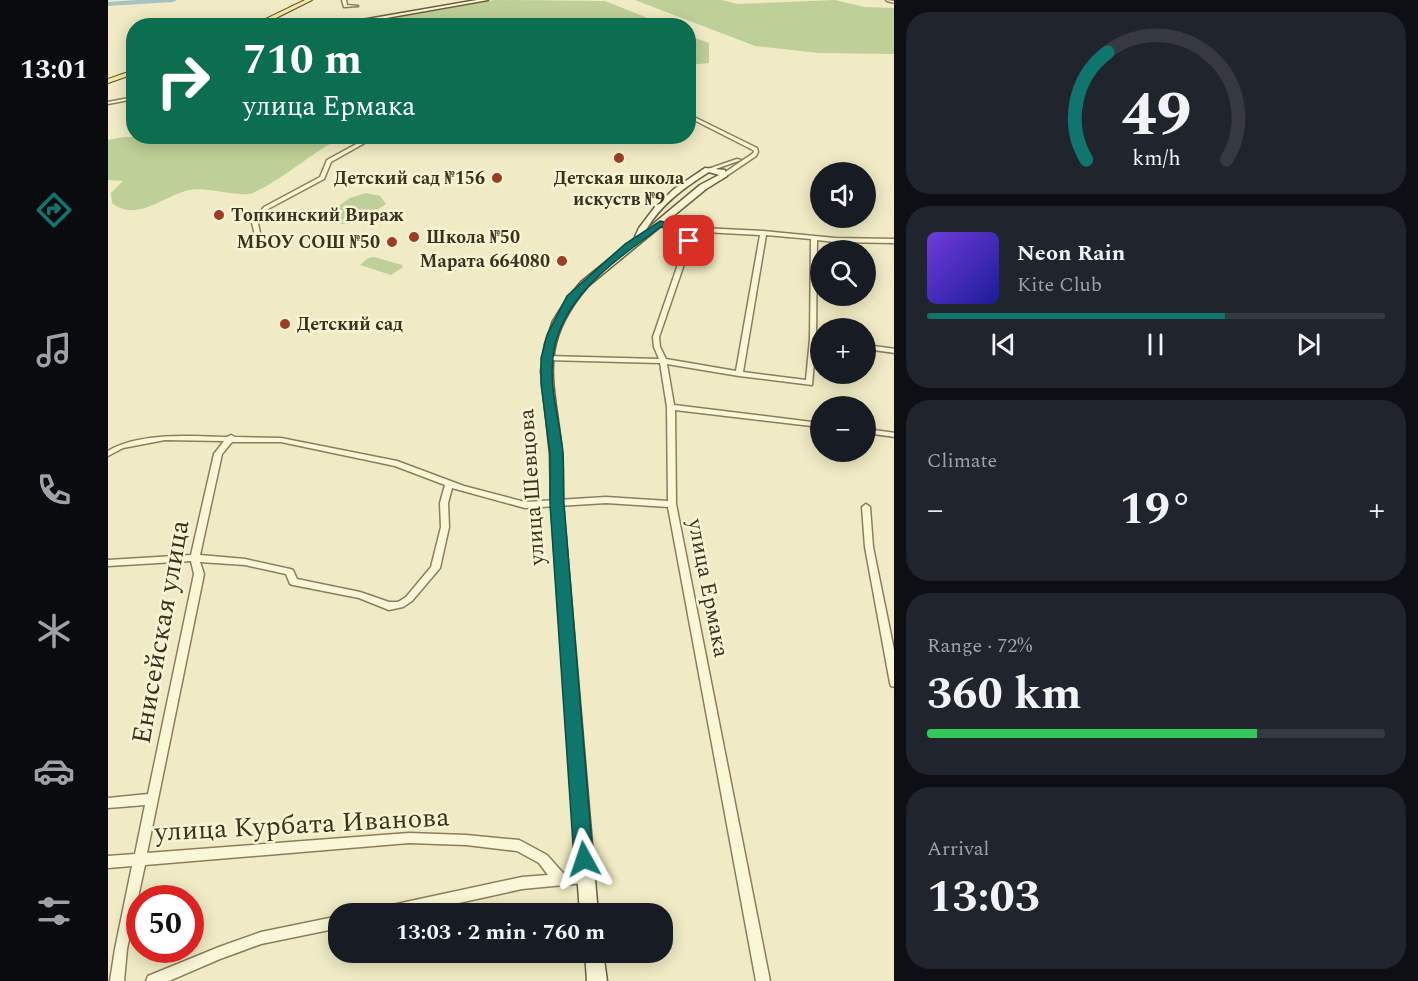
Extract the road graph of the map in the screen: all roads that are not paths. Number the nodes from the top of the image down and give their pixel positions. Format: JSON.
{"nodes":[{"id":1,"x":309,"y":0,"type":"edge"},
{"id":2,"x":314,"y":0,"type":"edge"},
{"id":3,"x":344,"y":0,"type":"edge"},
{"id":4,"x":486,"y":0,"type":"edge"},
{"id":5,"x":888,"y":0,"type":"edge"},
{"id":6,"x":894,"y":2,"type":"edge"},
{"id":7,"x":356,"y":6,"type":"dead end"},
{"id":8,"x":271,"y":18,"type":"edge"},
{"id":9,"x":277,"y":18,"type":"edge"},
{"id":10,"x":377,"y":18,"type":"edge"},
{"id":11,"x":126,"y":73,"type":"edge"},
{"id":12,"x":108,"y":80,"type":"edge"},
{"id":13,"x":126,"y":100,"type":"edge"},
{"id":14,"x":108,"y":104,"type":"edge"},
{"id":15,"x":696,"y":119,"type":"edge"},
{"id":16,"x":360,"y":144,"type":"edge"},
{"id":17,"x":748,"y":158,"type":"junction"},
{"id":18,"x":708,"y":170,"type":"junction"},
{"id":19,"x":723,"y":176,"type":"junction"},
{"id":20,"x":660,"y":224,"type":"junction"},
{"id":21,"x":681,"y":229,"type":"junction"},
{"id":22,"x":763,"y":232,"type":"junction"},
{"id":23,"x":736,"y":233,"type":"junction"},
{"id":24,"x":744,"y":233,"type":"junction"},
{"id":25,"x":796,"y":237,"type":"junction"},
{"id":26,"x":258,"y":238,"type":"dead end"},
{"id":27,"x":638,"y":238,"type":"junction"},
{"id":28,"x":814,"y":239,"type":"junction"},
{"id":29,"x":894,"y":241,"type":"edge"},
{"id":30,"x":761,"y":243,"type":"junction"},
{"id":31,"x":816,"y":318,"type":"edge"},
{"id":32,"x":876,"y":348,"type":"edge"},
{"id":33,"x":894,"y":351,"type":"edge"},
{"id":34,"x":547,"y":358,"type":"junction"},
{"id":35,"x":663,"y":361,"type":"junction"},
{"id":36,"x":739,"y":375,"type":"junction"},
{"id":37,"x":810,"y":378,"type":"edge"},
{"id":38,"x":671,"y":407,"type":"junction"},
{"id":39,"x":810,"y":424,"type":"edge"},
{"id":40,"x":876,"y":432,"type":"edge"},
{"id":41,"x":894,"y":435,"type":"edge"},
{"id":42,"x":231,"y":437,"type":"junction"},
{"id":43,"x":108,"y":454,"type":"edge"},
{"id":44,"x":449,"y":484,"type":"junction"},
{"id":45,"x":557,"y":504,"type":"junction"},
{"id":46,"x":672,"y":504,"type":"junction"},
{"id":47,"x":866,"y":507,"type":"dead end"},
{"id":48,"x":195,"y":558,"type":"junction"},
{"id":49,"x":108,"y":563,"type":"edge"},
{"id":50,"x":894,"y":683,"type":"edge"},
{"id":51,"x":152,"y":799,"type":"junction"},
{"id":52,"x":108,"y":803,"type":"edge"},
{"id":53,"x":140,"y":859,"type":"junction"},
{"id":54,"x":108,"y":862,"type":"edge"},
{"id":55,"x":585,"y":877,"type":"junction"},
{"id":56,"x":560,"y":878,"type":"junction"},
{"id":57,"x":429,"y":903,"type":"edge"},
{"id":58,"x":588,"y":903,"type":"edge"},
{"id":59,"x":328,"y":924,"type":"edge"},
{"id":60,"x":595,"y":963,"type":"edge"},
{"id":61,"x":117,"y":981,"type":"edge"},
{"id":62,"x":153,"y":981,"type":"edge"},
{"id":63,"x":597,"y":981,"type":"edge"},
{"id":64,"x":763,"y":981,"type":"edge"}],
"edges":[{"from":1,"to":8,"type":"main road"},
{"from":2,"to":9,"type":"main road"},
{"from":3,"to":7,"type":"street"},
{"from":4,"to":10,"type":"main road"},
{"from":5,"to":6,"type":"street"},
{"from":11,"to":12,"type":"main road"},
{"from":13,"to":14,"type":"street"},
{"from":15,"to":17,"type":"street","name":"улица Шевцова"},
{"from":16,"to":26,"type":"street"},
{"from":17,"to":18,"type":"street"},
{"from":17,"to":19,"type":"street","name":"улица Шевцова"},
{"from":18,"to":19,"type":"main road"},
{"from":18,"to":27,"type":"main road"},
{"from":19,"to":20,"type":"main road","name":"улица Шевцова"},
{"from":20,"to":21,"type":"street"},
{"from":20,"to":27,"type":"main road","name":"улица Шевцова"},
{"from":21,"to":23,"type":"street"},
{"from":21,"to":35,"type":"street","name":"улица Ермака"},
{"from":22,"to":24,"type":"street"},
{"from":22,"to":25,"type":"street"},
{"from":22,"to":30,"type":"street"},
{"from":23,"to":24,"type":"street"},
{"from":23,"to":25,"type":"street"},
{"from":24,"to":30,"type":"street"},
{"from":25,"to":28,"type":"street"},
{"from":27,"to":34,"type":"main road","name":"улица Шевцова"},
{"from":28,"to":29,"type":"street"},
{"from":28,"to":31,"type":"street"},
{"from":30,"to":36,"type":"street"},
{"from":32,"to":33,"type":"street"},
{"from":34,"to":35,"type":"street"},
{"from":34,"to":45,"type":"main road","name":"улица Шевцова"},
{"from":35,"to":36,"type":"street"},
{"from":35,"to":38,"type":"street","name":"улица Ермака"},
{"from":36,"to":37,"type":"street"},
{"from":38,"to":39,"type":"street"},
{"from":38,"to":46,"type":"street","name":"улица Ермака"},
{"from":40,"to":41,"type":"street"},
{"from":42,"to":43,"type":"street"},
{"from":42,"to":44,"type":"street"},
{"from":42,"to":48,"type":"street","name":"Енисейская улица"},
{"from":44,"to":45,"type":"street"},
{"from":44,"to":48,"type":"street"},
{"from":45,"to":46,"type":"street"},
{"from":45,"to":55,"type":"main road","name":"улица Шевцова"},
{"from":46,"to":64,"type":"street","name":"улица Ермака"},
{"from":47,"to":50,"type":"street"},
{"from":48,"to":49,"type":"street"},
{"from":48,"to":51,"type":"street","name":"Енисейская улица"},
{"from":51,"to":52,"type":"street"},
{"from":51,"to":53,"type":"street","name":"Енисейская улица"},
{"from":53,"to":54,"type":"street","name":"улица Курбата Иванова"},
{"from":53,"to":56,"type":"street","name":"улица Курбата Иванова"},
{"from":53,"to":61,"type":"street","name":"Енисейская улица"},
{"from":55,"to":56,"type":"street"},
{"from":55,"to":58,"type":"main road","name":"улица Шевцова"},
{"from":56,"to":57,"type":"street"},
{"from":59,"to":62,"type":"street"},
{"from":60,"to":63,"type":"main road"}]}
